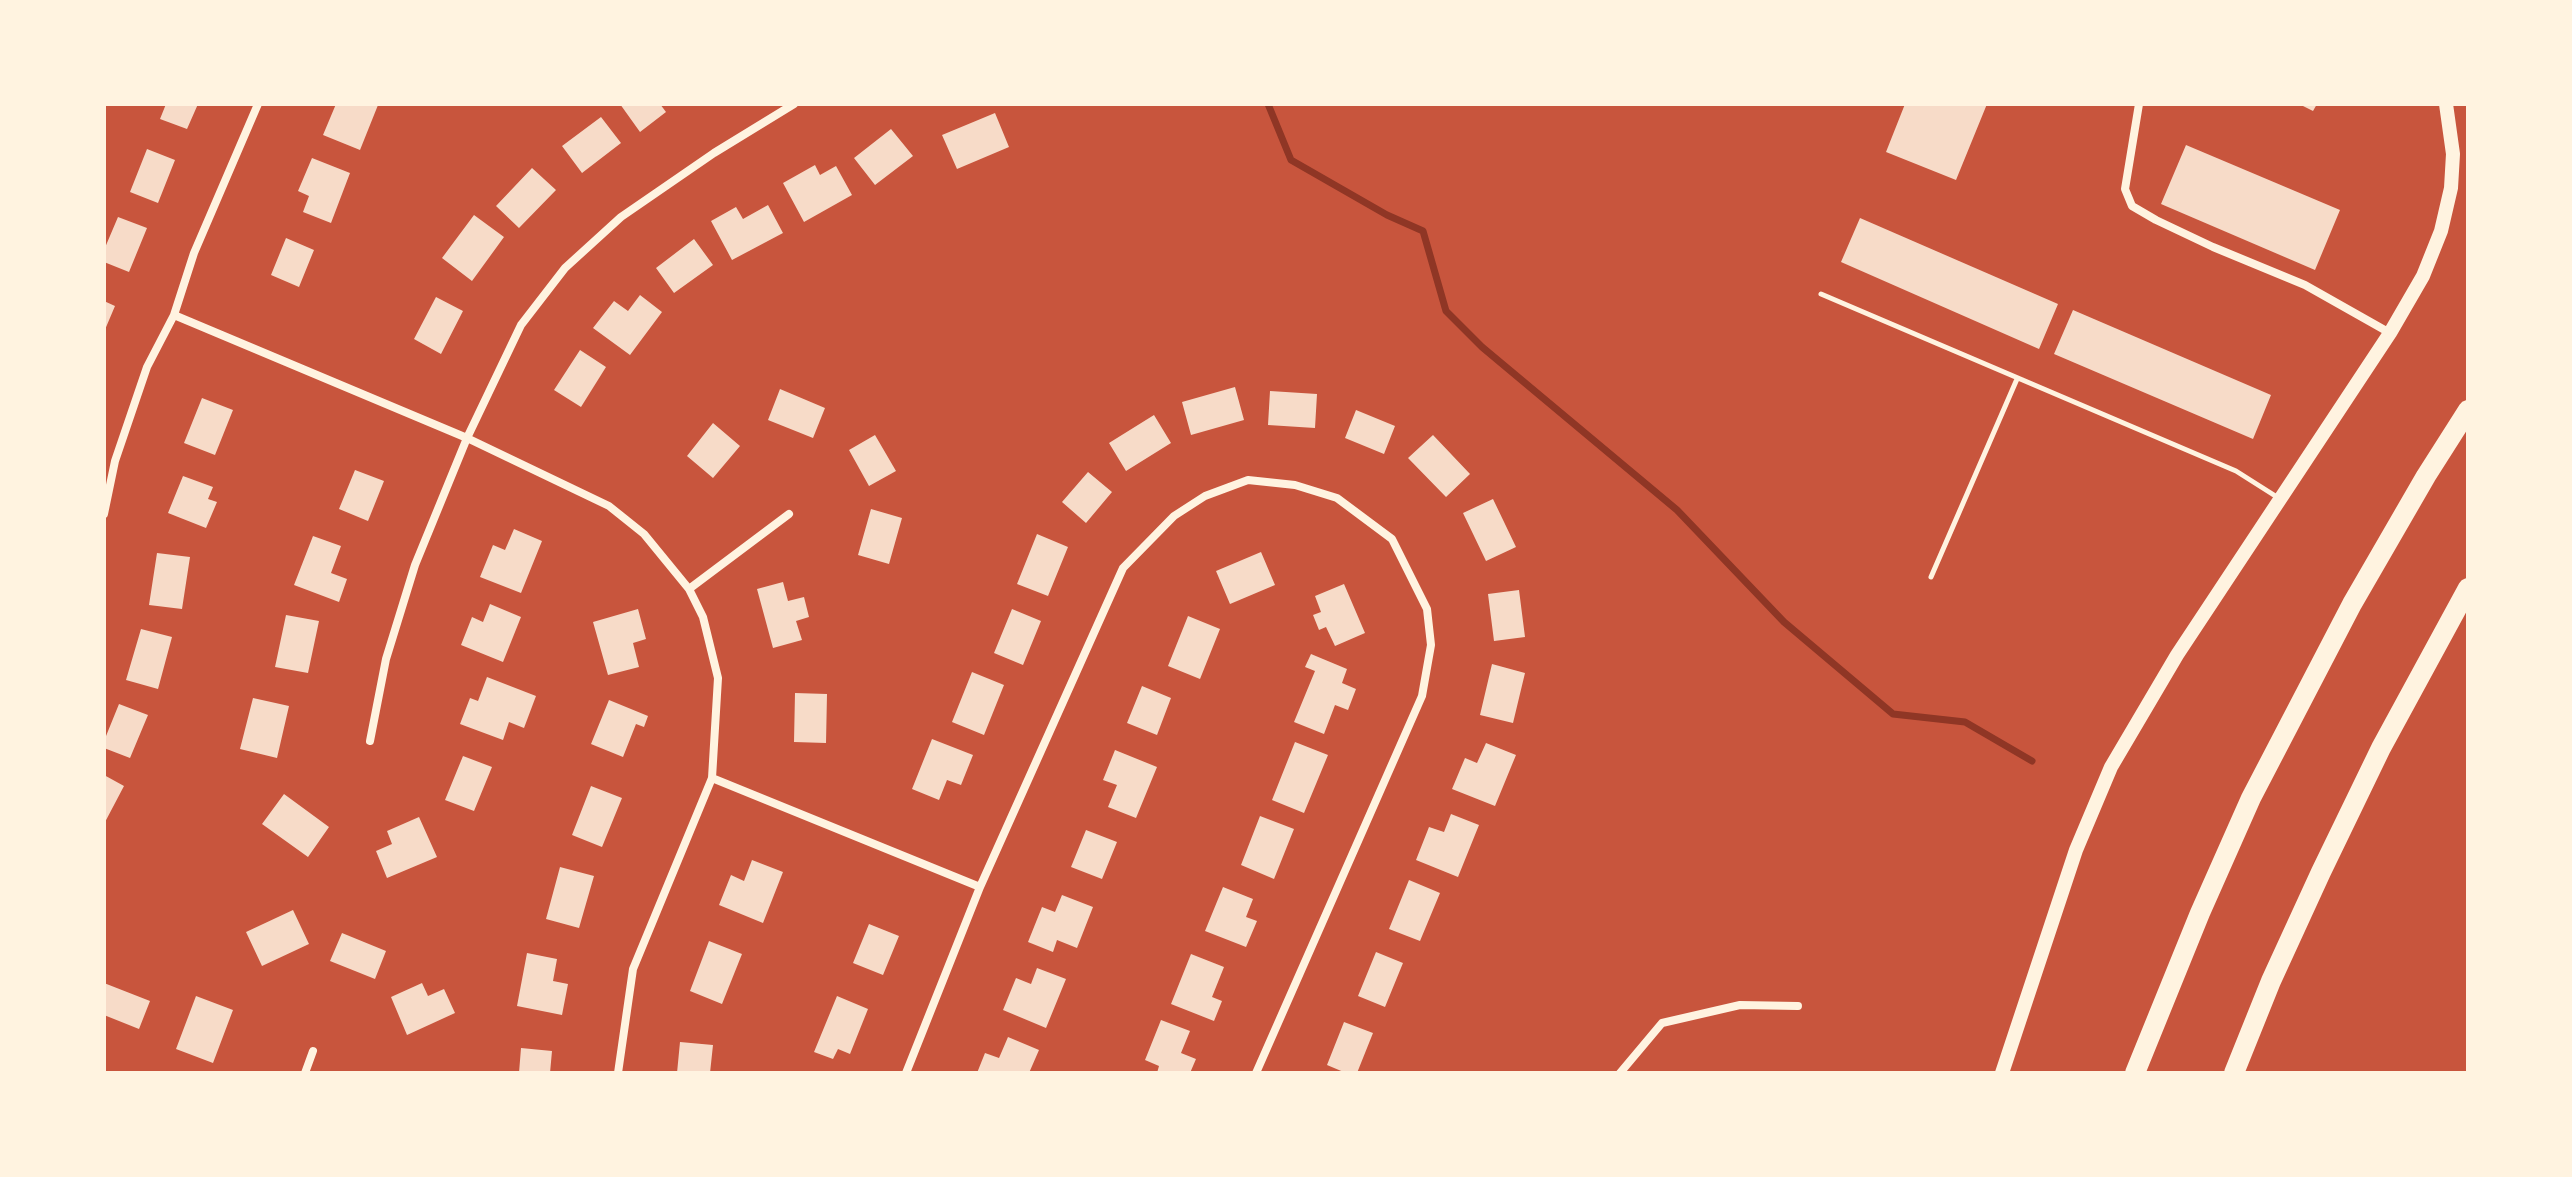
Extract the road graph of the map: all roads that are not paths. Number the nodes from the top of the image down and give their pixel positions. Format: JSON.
{"nodes":[{"id":1,"x":258,"y":104,"type":"edge"},
{"id":2,"x":794,"y":104,"type":"edge"},
{"id":3,"x":2139,"y":104,"type":"edge"},
{"id":4,"x":2446,"y":104,"type":"edge"},
{"id":5,"x":1821,"y":294,"type":"dead end"},
{"id":6,"x":174,"y":315,"type":"junction"},
{"id":7,"x":2390,"y":333,"type":"junction"},
{"id":8,"x":2017,"y":379,"type":"junction"},
{"id":9,"x":2468,"y":410,"type":"edge"},
{"id":10,"x":467,"y":438,"type":"junction"},
{"id":11,"x":2281,"y":499,"type":"junction"},
{"id":12,"x":104,"y":514,"type":"edge"},
{"id":13,"x":789,"y":514,"type":"dead end"},
{"id":14,"x":1931,"y":577,"type":"dead end"},
{"id":15,"x":2468,"y":588,"type":"edge"},
{"id":16,"x":689,"y":589,"type":"junction"},
{"id":17,"x":370,"y":741,"type":"dead end"},
{"id":18,"x":712,"y":778,"type":"junction"},
{"id":19,"x":980,"y":887,"type":"junction"},
{"id":20,"x":1798,"y":1006,"type":"dead end"},
{"id":21,"x":313,"y":1051,"type":"dead end"},
{"id":22,"x":305,"y":1073,"type":"edge"},
{"id":23,"x":618,"y":1073,"type":"edge"},
{"id":24,"x":906,"y":1073,"type":"edge"},
{"id":25,"x":1256,"y":1073,"type":"edge"},
{"id":26,"x":1620,"y":1073,"type":"edge"},
{"id":27,"x":2002,"y":1073,"type":"edge"},
{"id":28,"x":2135,"y":1073,"type":"edge"},
{"id":29,"x":2234,"y":1073,"type":"edge"}],
"edges":[{"from":1,"to":6,"type":"street"},
{"from":2,"to":10,"type":"street"},
{"from":3,"to":7,"type":"street"},
{"from":4,"to":7,"type":"street"},
{"from":5,"to":8,"type":"lane"},
{"from":6,"to":10,"type":"street"},
{"from":6,"to":12,"type":"street"},
{"from":7,"to":11,"type":"street"},
{"from":8,"to":11,"type":"lane"},
{"from":8,"to":14,"type":"lane"},
{"from":9,"to":28,"type":"highway"},
{"from":10,"to":16,"type":"street"},
{"from":10,"to":17,"type":"street"},
{"from":11,"to":27,"type":"street"},
{"from":13,"to":16,"type":"street"},
{"from":15,"to":29,"type":"highway"},
{"from":16,"to":18,"type":"street"},
{"from":18,"to":19,"type":"street"},
{"from":18,"to":23,"type":"street"},
{"from":19,"to":24,"type":"street"},
{"from":19,"to":25,"type":"street"},
{"from":20,"to":26,"type":"street"},
{"from":21,"to":22,"type":"street"}]}
